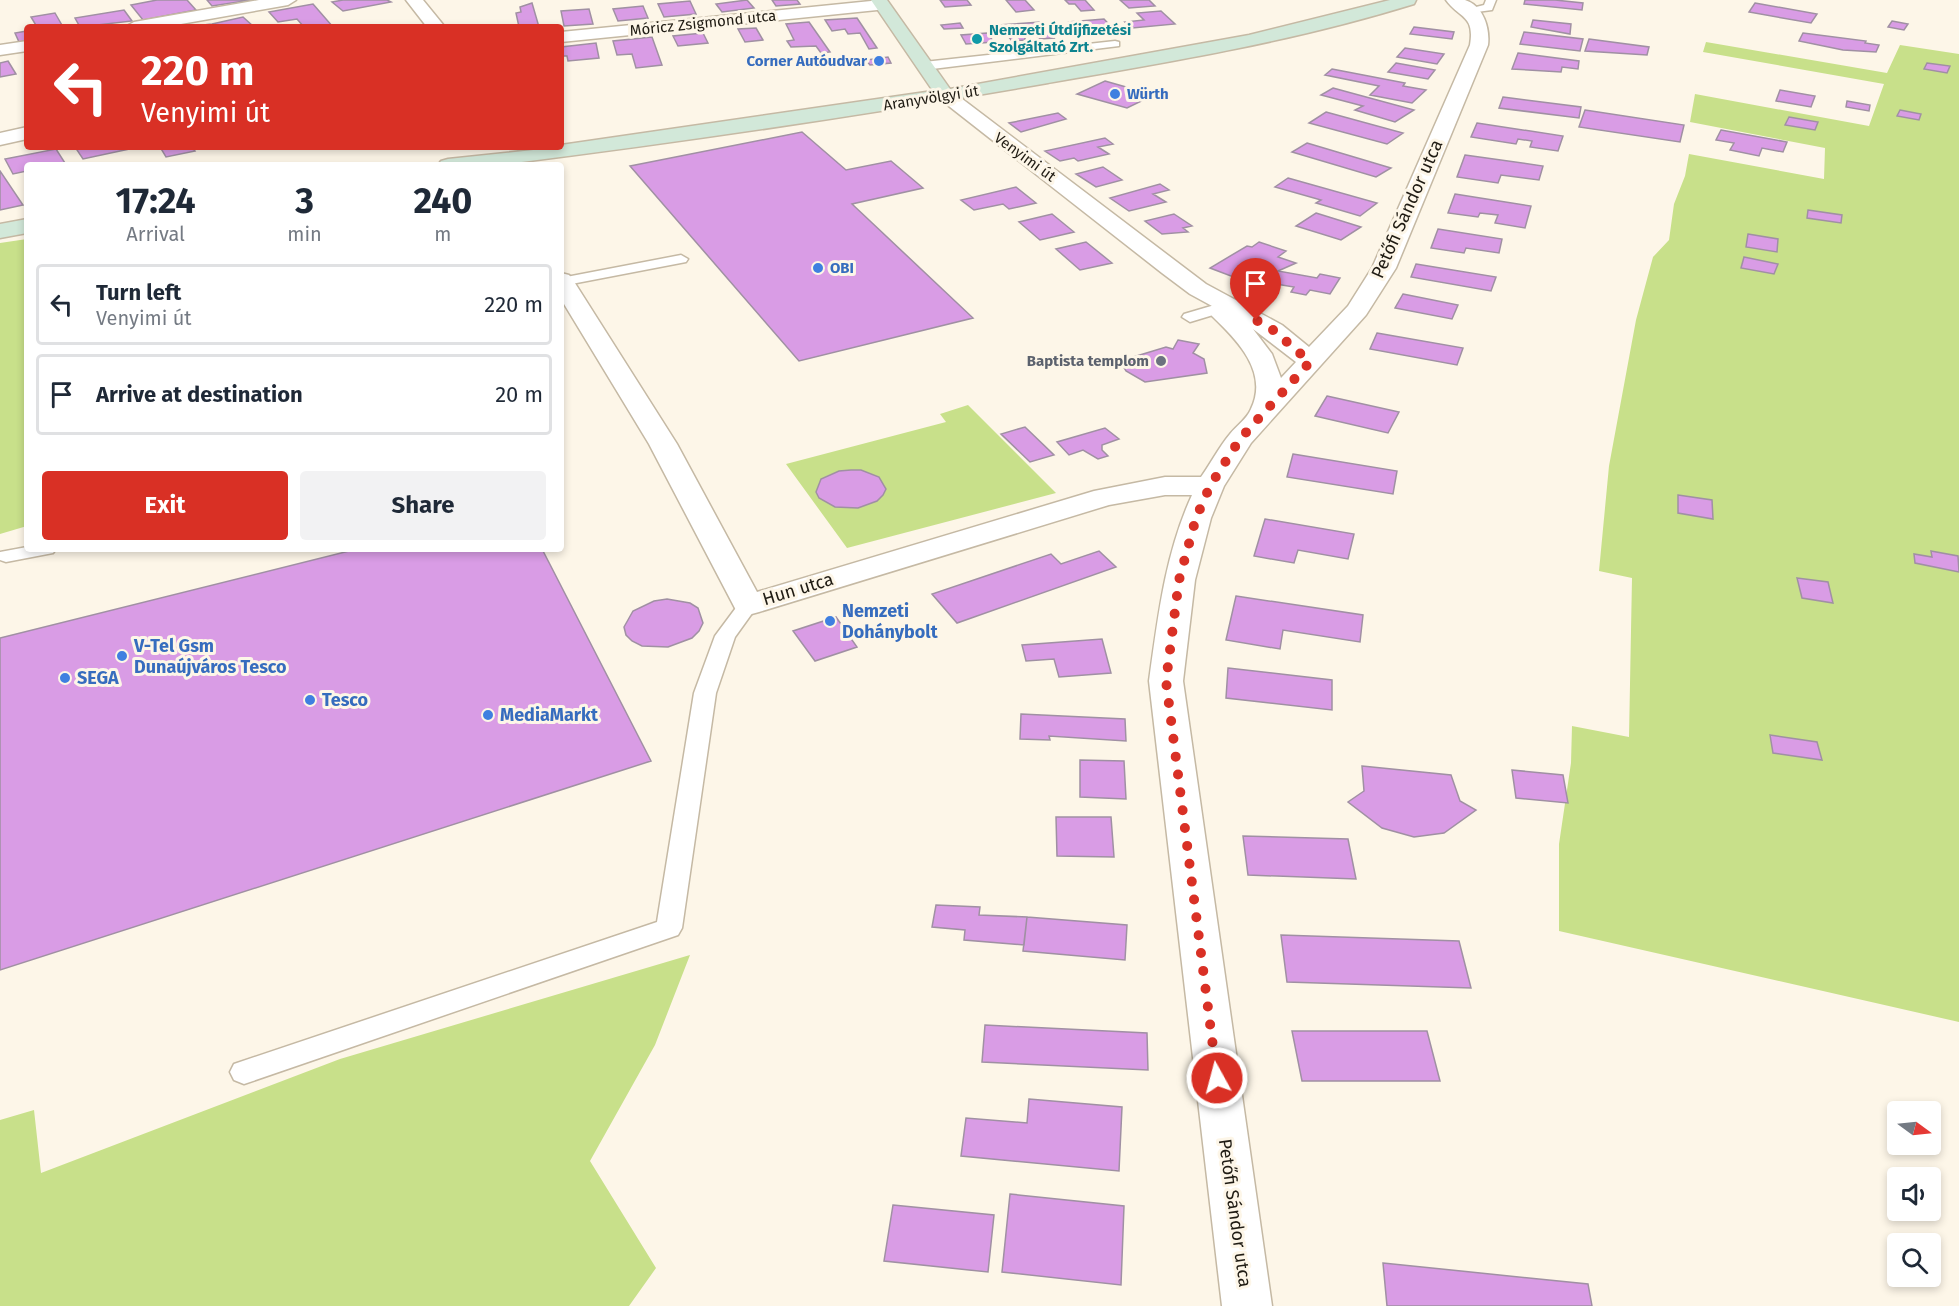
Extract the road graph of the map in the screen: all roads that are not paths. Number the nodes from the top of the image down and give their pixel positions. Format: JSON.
{"nodes":[{"id":1,"x":288,"y":0,"type":"edge"},
{"id":2,"x":414,"y":0,"type":"edge"},
{"id":3,"x":1408,"y":0,"type":"edge"},
{"id":4,"x":1491,"y":0,"type":"edge"},
{"id":5,"x":880,"y":3,"type":"edge"},
{"id":6,"x":1462,"y":5,"type":"edge"},
{"id":7,"x":151,"y":24,"type":"edge"},
{"id":8,"x":434,"y":24,"type":"edge"},
{"id":9,"x":564,"y":37,"type":"edge"},
{"id":10,"x":1115,"y":44,"type":"dead end"},
{"id":11,"x":24,"y":46,"type":"edge"},
{"id":12,"x":0,"y":50,"type":"edge"},
{"id":13,"x":924,"y":66,"type":"junction"},
{"id":14,"x":946,"y":96,"type":"junction"},
{"id":15,"x":24,"y":134,"type":"edge"},
{"id":16,"x":0,"y":139,"type":"edge"},
{"id":17,"x":564,"y":147,"type":"edge"},
{"id":18,"x":536,"y":150,"type":"edge"},
{"id":19,"x":466,"y":162,"type":"edge"},
{"id":20,"x":24,"y":227,"type":"edge"},
{"id":21,"x":0,"y":231,"type":"edge"},
{"id":22,"x":681,"y":259,"type":"dead end"},
{"id":23,"x":564,"y":281,"type":"edge"},
{"id":24,"x":564,"y":284,"type":"edge"},
{"id":25,"x":1198,"y":289,"type":"junction"},
{"id":26,"x":1218,"y":309,"type":"junction"},
{"id":27,"x":1190,"y":317,"type":"dead end"},
{"id":28,"x":1310,"y":362,"type":"junction"},
{"id":29,"x":1264,"y":413,"type":"junction"},
{"id":30,"x":1210,"y":486,"type":"junction"},
{"id":31,"x":26,"y":552,"type":"edge"},
{"id":32,"x":6,"y":555,"type":"dead end"},
{"id":33,"x":748,"y":605,"type":"junction"},
{"id":34,"x":244,"y":1072,"type":"dead end"},
{"id":35,"x":1247,"y":1306,"type":"edge"}],
"edges":[{"from":1,"to":7,"type":"street"},
{"from":2,"to":8,"type":"street"},
{"from":3,"to":14,"type":"street","name":"Aranyvölgyi út"},
{"from":4,"to":6,"type":"lane"},
{"from":5,"to":9,"type":"street","name":"Móricz Zsigmond utca"},
{"from":5,"to":13,"type":"street","name":"Venyimi út"},
{"from":6,"to":28,"type":"street","name":"Petőfi Sándor utca"},
{"from":10,"to":13,"type":"lane"},
{"from":11,"to":12,"type":"street"},
{"from":13,"to":14,"type":"street","name":"Venyimi út"},
{"from":14,"to":17,"type":"street","name":"Aranyvölgyi út"},
{"from":14,"to":25,"type":"street","name":"Venyimi út"},
{"from":15,"to":16,"type":"street"},
{"from":18,"to":19,"type":"street","name":"Aranyvölgyi út"},
{"from":20,"to":21,"type":"street"},
{"from":22,"to":23,"type":"lane"},
{"from":24,"to":33,"type":"street","name":"Hun utca"},
{"from":25,"to":26,"type":"street","name":"Venyimi út"},
{"from":25,"to":28,"type":"street","name":"Venyimi út"},
{"from":26,"to":27,"type":"lane"},
{"from":26,"to":29,"type":"street","name":"Venyimi út"},
{"from":28,"to":29,"type":"street","name":"Petőfi Sándor utca"},
{"from":29,"to":30,"type":"street","name":"Petőfi Sándor utca"},
{"from":30,"to":33,"type":"street","name":"Hun utca"},
{"from":30,"to":35,"type":"street","name":"Petőfi Sándor utca"},
{"from":31,"to":32,"type":"lane"},
{"from":33,"to":34,"type":"lane"}]}
